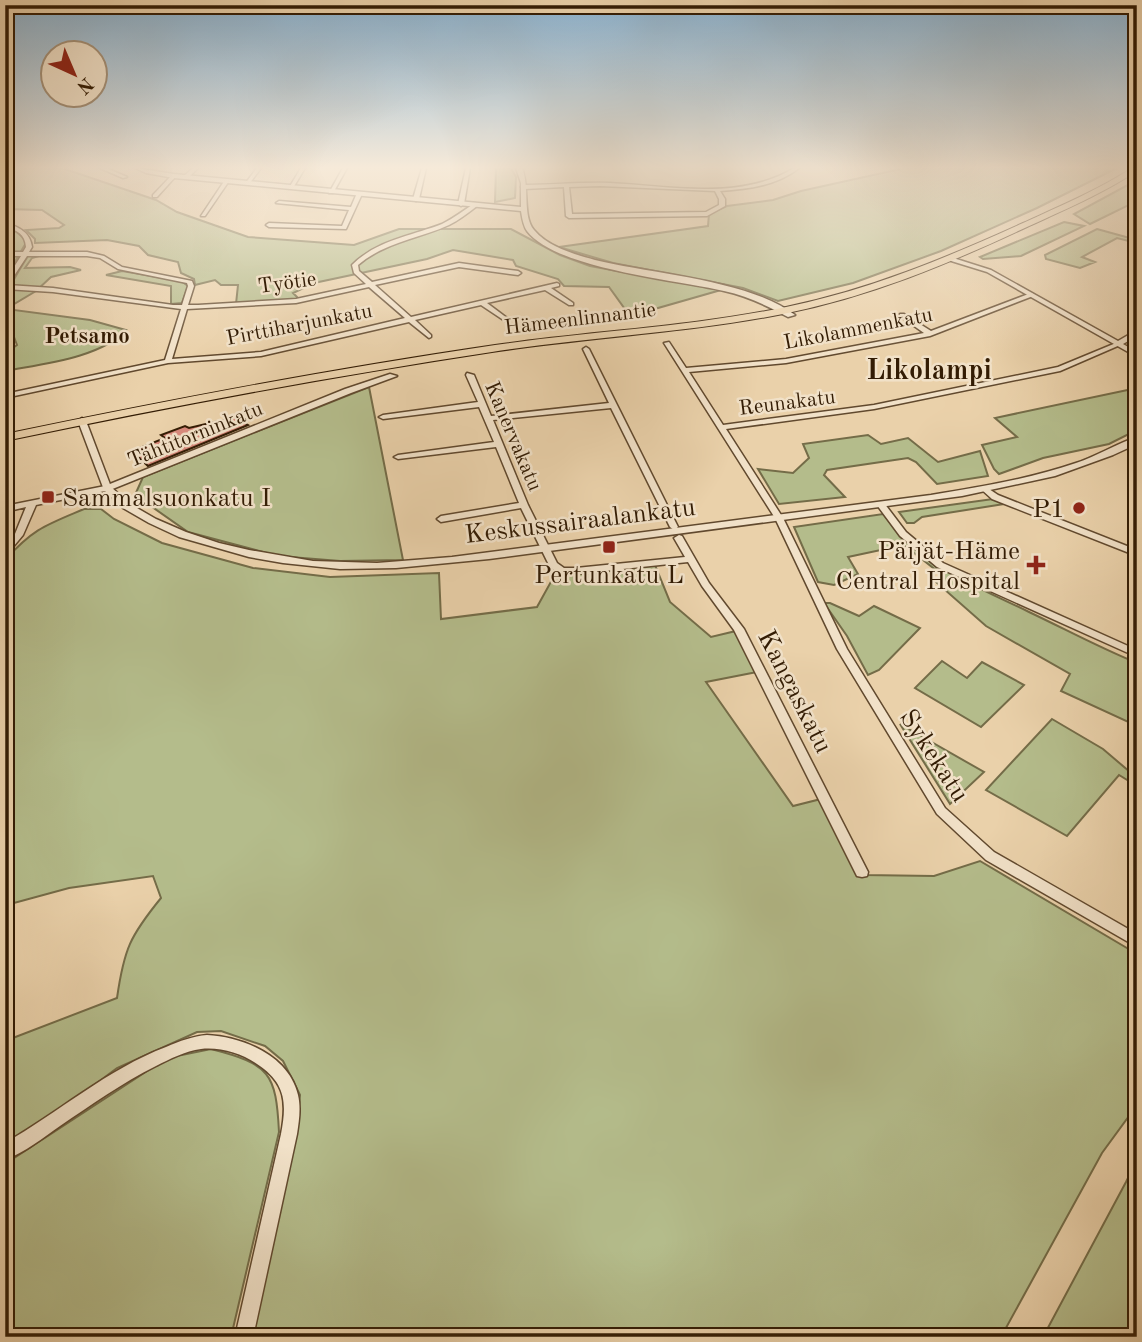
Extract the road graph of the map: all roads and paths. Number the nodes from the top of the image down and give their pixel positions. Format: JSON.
{"nodes":[{"id":1,"x":18,"y":231,"type":"edge"},
{"id":2,"x":429,"y":231,"type":"edge"},
{"id":3,"x":531,"y":231,"type":"edge"},
{"id":4,"x":1017,"y":231,"type":"edge"},
{"id":5,"x":1026,"y":231,"type":"edge"},
{"id":6,"x":5,"y":254,"type":"edge"},
{"id":7,"x":24,"y":254,"type":"junction"},
{"id":8,"x":957,"y":261,"type":"junction"},
{"id":9,"x":518,"y":273,"type":"dead end"},
{"id":10,"x":6,"y":284,"type":"edge"},
{"id":11,"x":370,"y":285,"type":"junction"},
{"id":12,"x":557,"y":285,"type":"dead end"},
{"id":13,"x":547,"y":288,"type":"junction"},
{"id":14,"x":1031,"y":295,"type":"junction"},
{"id":15,"x":760,"y":300,"type":"joint"},
{"id":16,"x":483,"y":303,"type":"junction"},
{"id":17,"x":571,"y":304,"type":"dead end"},
{"id":18,"x":184,"y":307,"type":"junction"},
{"id":19,"x":782,"y":313,"type":"junction"},
{"id":20,"x":902,"y":315,"type":"dead end"},
{"id":21,"x":410,"y":319,"type":"junction"},
{"id":22,"x":505,"y":319,"type":"dead end"},
{"id":23,"x":1137,"y":332,"type":"edge"},
{"id":24,"x":5,"y":333,"type":"edge"},
{"id":25,"x":930,"y":334,"type":"junction"},
{"id":26,"x":429,"y":336,"type":"dead end"},
{"id":27,"x":667,"y":343,"type":"dead end"},
{"id":28,"x":1118,"y":344,"type":"junction"},
{"id":29,"x":586,"y":349,"type":"dead end"},
{"id":30,"x":5,"y":350,"type":"edge"},
{"id":31,"x":1137,"y":355,"type":"edge"},
{"id":32,"x":168,"y":361,"type":"junction"},
{"id":33,"x":686,"y":370,"type":"junction"},
{"id":34,"x":470,"y":375,"type":"dead end"},
{"id":35,"x":393,"y":376,"type":"dead end"},
{"id":36,"x":5,"y":396,"type":"edge"},
{"id":37,"x":482,"y":404,"type":"junction"},
{"id":38,"x":614,"y":405,"type":"junction"},
{"id":39,"x":383,"y":417,"type":"dead end"},
{"id":40,"x":489,"y":418,"type":"junction"},
{"id":41,"x":84,"y":425,"type":"junction"},
{"id":42,"x":723,"y":427,"type":"junction"},
{"id":43,"x":5,"y":438,"type":"edge"},
{"id":44,"x":1137,"y":440,"type":"edge"},
{"id":45,"x":497,"y":444,"type":"junction"},
{"id":46,"x":5,"y":446,"type":"edge"},
{"id":47,"x":398,"y":457,"type":"dead end"},
{"id":48,"x":107,"y":488,"type":"junction"},
{"id":49,"x":986,"y":490,"type":"junction"},
{"id":50,"x":32,"y":504,"type":"junction"},
{"id":51,"x":524,"y":505,"type":"junction"},
{"id":52,"x":881,"y":505,"type":"junction"},
{"id":53,"x":5,"y":509,"type":"edge"},
{"id":54,"x":779,"y":517,"type":"junction"},
{"id":55,"x":441,"y":519,"type":"dead end"},
{"id":56,"x":545,"y":550,"type":"junction"},
{"id":57,"x":5,"y":551,"type":"edge"},
{"id":58,"x":1137,"y":553,"type":"edge"},
{"id":59,"x":691,"y":559,"type":"junction"},
{"id":60,"x":1137,"y":654,"type":"edge"},
{"id":61,"x":862,"y":872,"type":"dead end"},
{"id":62,"x":1137,"y":941,"type":"edge"},
{"id":63,"x":5,"y":1152,"type":"edge"},
{"id":64,"x":244,"y":1337,"type":"edge"}],
"edges":[{"from":1,"to":7,"type":"street"},
{"from":2,"to":11,"type":"street"},
{"from":3,"to":15,"type":"street"},
{"from":4,"to":8,"type":"main road","name":"Hämeenlinnantie"},
{"from":5,"to":8,"type":"main road","name":"Hämeenlinnantie"},
{"from":6,"to":7,"type":"street"},
{"from":7,"to":10,"type":"street"},
{"from":7,"to":18,"type":"street"},
{"from":8,"to":14,"type":"street"},
{"from":8,"to":19,"type":"main road","name":"Hämeenlinnantie"},
{"from":9,"to":11,"type":"street","name":"Työtie"},
{"from":10,"to":18,"type":"street","name":"Työtie"},
{"from":11,"to":18,"type":"street","name":"Työtie"},
{"from":11,"to":21,"type":"street"},
{"from":12,"to":13,"type":"street","name":"Pirttiharjunkatu"},
{"from":13,"to":16,"type":"street","name":"Pirttiharjunkatu"},
{"from":13,"to":17,"type":"street"},
{"from":14,"to":25,"type":"street","name":"Likolammenkatu"},
{"from":14,"to":28,"type":"street"},
{"from":15,"to":19,"type":"street"},
{"from":16,"to":21,"type":"street","name":"Pirttiharjunkatu"},
{"from":16,"to":22,"type":"street"},
{"from":18,"to":32,"type":"street"},
{"from":19,"to":41,"type":"main road","name":"Hämeenlinnantie"},
{"from":20,"to":25,"type":"street"},
{"from":21,"to":26,"type":"street"},
{"from":21,"to":32,"type":"street","name":"Pirttiharjunkatu"},
{"from":23,"to":28,"type":"street","name":"Reunakatu"},
{"from":24,"to":30,"type":"street"},
{"from":25,"to":33,"type":"street","name":"Likolammenkatu"},
{"from":27,"to":33,"type":"street","name":"Sykekatu"},
{"from":28,"to":31,"type":"street"},
{"from":28,"to":42,"type":"street","name":"Reunakatu"},
{"from":29,"to":38,"type":"street","name":"Kangaskatu"},
{"from":32,"to":36,"type":"street","name":"Pirttiharjunkatu"},
{"from":33,"to":42,"type":"street","name":"Sykekatu"},
{"from":34,"to":37,"type":"street","name":"Kanervakatu"},
{"from":35,"to":48,"type":"street","name":"Tähtitorninkatu"},
{"from":37,"to":39,"type":"street"},
{"from":37,"to":40,"type":"street","name":"Kanervakatu"},
{"from":38,"to":40,"type":"street"},
{"from":38,"to":59,"type":"street","name":"Kangaskatu"},
{"from":40,"to":45,"type":"street","name":"Kanervakatu"},
{"from":41,"to":43,"type":"main road","name":"Hämeenlinnantie"},
{"from":41,"to":46,"type":"main road","name":"Hämeenlinnantie"},
{"from":41,"to":48,"type":"street"},
{"from":42,"to":54,"type":"street","name":"Sykekatu"},
{"from":44,"to":49,"type":"street","name":"Keskussairaalankatu"},
{"from":45,"to":47,"type":"street"},
{"from":45,"to":51,"type":"street","name":"Kanervakatu"},
{"from":48,"to":50,"type":"street","name":"Tähtitorninkatu"},
{"from":48,"to":56,"type":"street","name":"Keskussairaalankatu"},
{"from":49,"to":52,"type":"street","name":"Keskussairaalankatu"},
{"from":49,"to":58,"type":"street"},
{"from":50,"to":53,"type":"street","name":"Tähtitorninkatu"},
{"from":50,"to":57,"type":"street"},
{"from":51,"to":55,"type":"street"},
{"from":51,"to":56,"type":"street","name":"Kanervakatu"},
{"from":52,"to":54,"type":"street","name":"Keskussairaalankatu"},
{"from":52,"to":60,"type":"street"},
{"from":54,"to":56,"type":"street","name":"Keskussairaalankatu"},
{"from":54,"to":62,"type":"street","name":"Sykekatu"},
{"from":56,"to":59,"type":"street"},
{"from":59,"to":61,"type":"street","name":"Kangaskatu"},
{"from":63,"to":64,"type":"street"}]}
